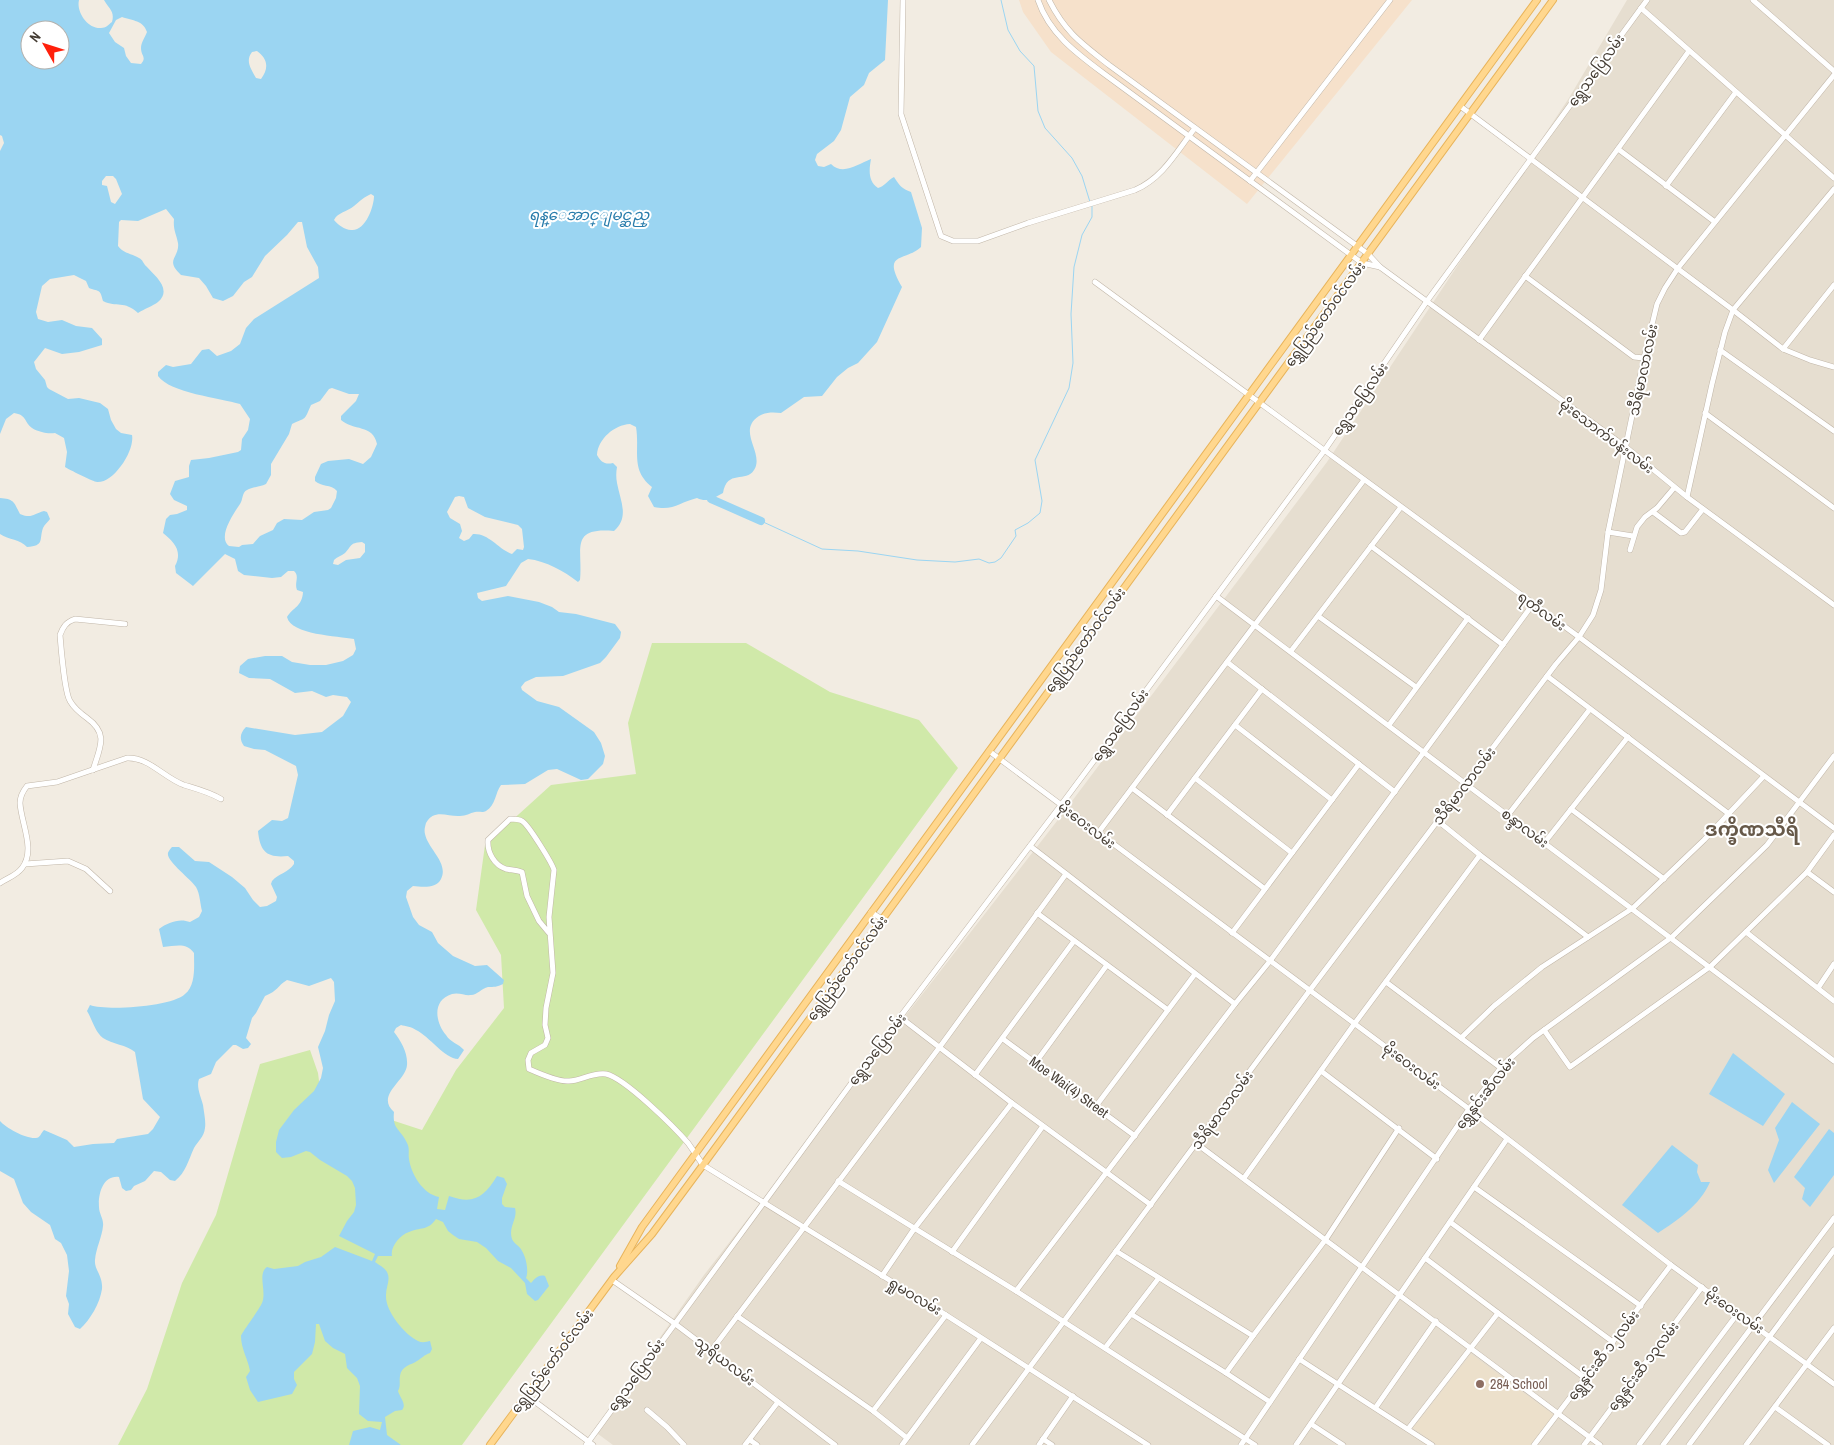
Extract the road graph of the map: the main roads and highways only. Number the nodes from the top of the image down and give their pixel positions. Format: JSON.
{"nodes":[{"id":1,"x":1537,"y":0,"type":"edge"},
{"id":2,"x":1553,"y":0,"type":"edge"},
{"id":3,"x":613,"y":1278,"type":"junction"},
{"id":4,"x":490,"y":1445,"type":"edge"}],
"edges":[{"from":1,"to":3,"type":"main road","name":"ရွှေပြည်တော်ဝင်လမ်း"},
{"from":2,"to":3,"type":"main road","name":"ရွှေပြည်တော်ဝင်လမ်း"},
{"from":3,"to":4,"type":"main road","name":"ရွှေပြည်တော်ဝင်လမ်း"}]}
